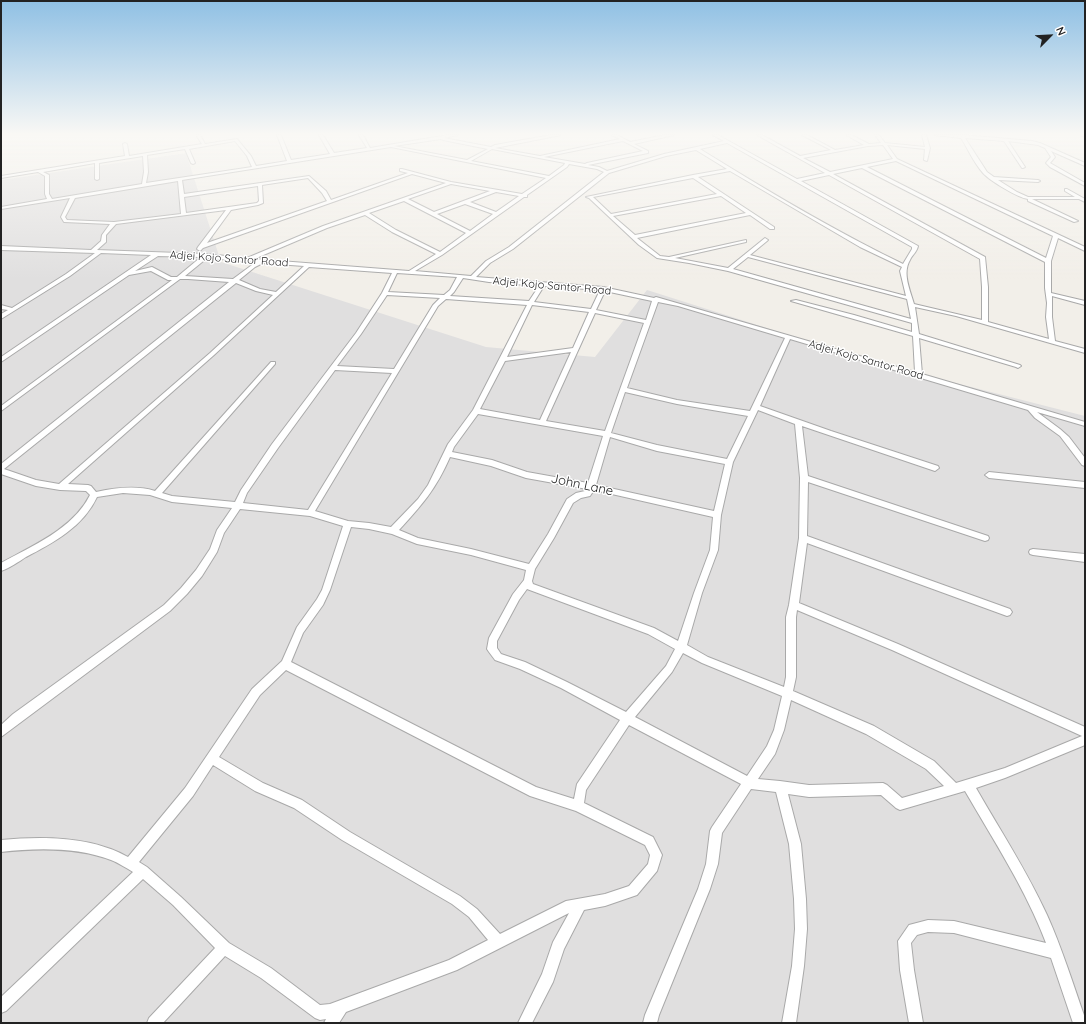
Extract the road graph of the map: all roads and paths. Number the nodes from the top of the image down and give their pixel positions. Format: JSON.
{"nodes":[{"id":1,"x":46,"y":183,"type":"edge"},
{"id":2,"x":157,"y":183,"type":"edge"},
{"id":3,"x":180,"y":183,"type":"edge"},
{"id":4,"x":274,"y":183,"type":"edge"},
{"id":5,"x":315,"y":183,"type":"edge"},
{"id":6,"x":384,"y":183,"type":"edge"},
{"id":7,"x":451,"y":183,"type":"joint"},
{"id":8,"x":543,"y":183,"type":"edge"},
{"id":9,"x":594,"y":183,"type":"edge"},
{"id":10,"x":660,"y":183,"type":"edge"},
{"id":11,"x":703,"y":183,"type":"edge"},
{"id":12,"x":752,"y":183,"type":"edge"},
{"id":13,"x":803,"y":183,"type":"edge"},
{"id":14,"x":847,"y":183,"type":"edge"},
{"id":15,"x":894,"y":183,"type":"edge"},
{"id":16,"x":945,"y":183,"type":"edge"},
{"id":17,"x":998,"y":183,"type":"edge"},
{"id":18,"x":144,"y":185,"type":"joint"},
{"id":19,"x":260,"y":185,"type":"junction"},
{"id":20,"x":495,"y":190,"type":"junction"},
{"id":21,"x":1067,"y":190,"type":"dead end"},
{"id":22,"x":720,"y":195,"type":"junction"},
{"id":23,"x":73,"y":196,"type":"junction"},
{"id":24,"x":182,"y":196,"type":"junction"},
{"id":25,"x":525,"y":196,"type":"junction"},
{"id":26,"x":577,"y":196,"type":"junction"},
{"id":27,"x":590,"y":197,"type":"junction"},
{"id":28,"x":1027,"y":198,"type":"junction"},
{"id":29,"x":1078,"y":198,"type":"junction"},
{"id":30,"x":404,"y":199,"type":"junction"},
{"id":31,"x":50,"y":200,"type":"junction"},
{"id":32,"x":1085,"y":201,"type":"edge"},
{"id":33,"x":330,"y":202,"type":"junction"},
{"id":34,"x":465,"y":202,"type":"junction"},
{"id":35,"x":1,"y":208,"type":"edge"},
{"id":36,"x":229,"y":209,"type":"junction"},
{"id":37,"x":365,"y":213,"type":"junction"},
{"id":38,"x":434,"y":214,"type":"junction"},
{"id":39,"x":496,"y":214,"type":"junction"},
{"id":40,"x":750,"y":214,"type":"junction"},
{"id":41,"x":184,"y":215,"type":"junction"},
{"id":42,"x":611,"y":215,"type":"junction"},
{"id":43,"x":1076,"y":221,"type":"dead end"},
{"id":44,"x":114,"y":223,"type":"junction"},
{"id":45,"x":772,"y":228,"type":"dead end"},
{"id":46,"x":470,"y":233,"type":"junction"},
{"id":47,"x":1056,"y":235,"type":"junction"},
{"id":48,"x":634,"y":237,"type":"junction"},
{"id":49,"x":765,"y":240,"type":"dead end"},
{"id":50,"x":744,"y":241,"type":"dead end"},
{"id":51,"x":201,"y":247,"type":"junction"},
{"id":52,"x":1085,"y":248,"type":"edge"},
{"id":53,"x":3,"y":250,"type":"edge"},
{"id":54,"x":92,"y":252,"type":"junction"},
{"id":55,"x":100,"y":252,"type":"junction"},
{"id":56,"x":157,"y":254,"type":"junction"},
{"id":57,"x":440,"y":254,"type":"junction"},
{"id":58,"x":194,"y":255,"type":"junction"},
{"id":59,"x":206,"y":256,"type":"junction"},
{"id":60,"x":749,"y":256,"type":"junction"},
{"id":61,"x":664,"y":258,"type":"junction"},
{"id":62,"x":148,"y":260,"type":"junction"},
{"id":63,"x":247,"y":260,"type":"junction"},
{"id":64,"x":262,"y":261,"type":"junction"},
{"id":65,"x":1048,"y":261,"type":"junction"},
{"id":66,"x":308,"y":265,"type":"junction"},
{"id":67,"x":904,"y":266,"type":"junction"},
{"id":68,"x":152,"y":269,"type":"junction"},
{"id":69,"x":730,"y":270,"type":"junction"},
{"id":70,"x":395,"y":271,"type":"junction"},
{"id":71,"x":410,"y":272,"type":"junction"},
{"id":72,"x":128,"y":275,"type":"junction"},
{"id":73,"x":461,"y":276,"type":"junction"},
{"id":74,"x":472,"y":277,"type":"junction"},
{"id":75,"x":179,"y":278,"type":"junction"},
{"id":76,"x":236,"y":281,"type":"junction"},
{"id":77,"x":543,"y":284,"type":"junction"},
{"id":78,"x":603,"y":290,"type":"junction"},
{"id":79,"x":385,"y":293,"type":"junction"},
{"id":80,"x":278,"y":294,"type":"junction"},
{"id":81,"x":1049,"y":294,"type":"junction"},
{"id":82,"x":446,"y":298,"type":"junction"},
{"id":83,"x":909,"y":298,"type":"junction"},
{"id":84,"x":656,"y":299,"type":"junction"},
{"id":85,"x":794,"y":301,"type":"dead end"},
{"id":86,"x":530,"y":303,"type":"junction"},
{"id":87,"x":1085,"y":304,"type":"edge"},
{"id":88,"x":912,"y":305,"type":"junction"},
{"id":89,"x":1,"y":307,"type":"edge"},
{"id":90,"x":13,"y":310,"type":"junction"},
{"id":91,"x":592,"y":311,"type":"junction"},
{"id":92,"x":1,"y":317,"type":"edge"},
{"id":93,"x":648,"y":322,"type":"junction"},
{"id":94,"x":914,"y":322,"type":"junction"},
{"id":95,"x":985,"y":323,"type":"junction"},
{"id":96,"x":916,"y":335,"type":"junction"},
{"id":97,"x":788,"y":337,"type":"junction"},
{"id":98,"x":1052,"y":341,"type":"junction"},
{"id":99,"x":575,"y":350,"type":"junction"},
{"id":100,"x":1085,"y":351,"type":"edge"},
{"id":101,"x":503,"y":359,"type":"junction"},
{"id":102,"x":1,"y":360,"type":"edge"},
{"id":103,"x":273,"y":363,"type":"dead end"},
{"id":104,"x":1018,"y":366,"type":"dead end"},
{"id":105,"x":334,"y":368,"type":"junction"},
{"id":106,"x":395,"y":371,"type":"junction"},
{"id":107,"x":919,"y":376,"type":"junction"},
{"id":108,"x":624,"y":390,"type":"junction"},
{"id":109,"x":1030,"y":408,"type":"junction"},
{"id":110,"x":1,"y":409,"type":"edge"},
{"id":111,"x":754,"y":410,"type":"junction"},
{"id":112,"x":476,"y":411,"type":"junction"},
{"id":113,"x":1056,"y":415,"type":"junction"},
{"id":114,"x":542,"y":422,"type":"junction"},
{"id":115,"x":798,"y":422,"type":"junction"},
{"id":116,"x":1085,"y":424,"type":"edge"},
{"id":117,"x":1054,"y":427,"type":"junction"},
{"id":118,"x":607,"y":434,"type":"junction"},
{"id":119,"x":447,"y":454,"type":"junction"},
{"id":120,"x":729,"y":462,"type":"junction"},
{"id":121,"x":1085,"y":463,"type":"edge"},
{"id":122,"x":1,"y":468,"type":"edge"},
{"id":123,"x":935,"y":468,"type":"dead end"},
{"id":124,"x":1,"y":471,"type":"edge"},
{"id":125,"x":989,"y":475,"type":"dead end"},
{"id":126,"x":804,"y":478,"type":"junction"},
{"id":127,"x":1085,"y":485,"type":"edge"},
{"id":128,"x":60,"y":487,"type":"junction"},
{"id":129,"x":592,"y":487,"type":"junction"},
{"id":130,"x":157,"y":494,"type":"junction"},
{"id":131,"x":94,"y":495,"type":"junction"},
{"id":132,"x":238,"y":505,"type":"junction"},
{"id":133,"x":310,"y":513,"type":"junction"},
{"id":134,"x":717,"y":515,"type":"junction"},
{"id":135,"x":348,"y":524,"type":"junction"},
{"id":136,"x":393,"y":532,"type":"junction"},
{"id":137,"x":803,"y":538,"type":"junction"},
{"id":138,"x":985,"y":538,"type":"dead end"},
{"id":139,"x":1033,"y":552,"type":"dead end"},
{"id":140,"x":1085,"y":558,"type":"edge"},
{"id":141,"x":2,"y":565,"type":"edge"},
{"id":142,"x":531,"y":568,"type":"junction"},
{"id":143,"x":528,"y":581,"type":"junction"},
{"id":144,"x":794,"y":605,"type":"junction"},
{"id":145,"x":1007,"y":612,"type":"dead end"},
{"id":146,"x":681,"y":648,"type":"junction"},
{"id":147,"x":285,"y":664,"type":"junction"},
{"id":148,"x":786,"y":693,"type":"junction"},
{"id":149,"x":628,"y":718,"type":"junction"},
{"id":150,"x":1,"y":732,"type":"edge"},
{"id":151,"x":1085,"y":732,"type":"edge"},
{"id":152,"x":1085,"y":740,"type":"edge"},
{"id":153,"x":211,"y":758,"type":"junction"},
{"id":154,"x":750,"y":783,"type":"junction"},
{"id":155,"x":780,"y":786,"type":"junction"},
{"id":156,"x":968,"y":786,"type":"junction"},
{"id":157,"x":955,"y":789,"type":"junction"},
{"id":158,"x":578,"y":806,"type":"junction"},
{"id":159,"x":1,"y":846,"type":"edge"},
{"id":160,"x":130,"y":864,"type":"junction"},
{"id":161,"x":143,"y":871,"type":"junction"},
{"id":162,"x":580,"y":904,"type":"junction"},
{"id":163,"x":498,"y":941,"type":"junction"},
{"id":164,"x":224,"y":948,"type":"junction"},
{"id":165,"x":1055,"y":952,"type":"junction"},
{"id":166,"x":1,"y":1006,"type":"edge"},
{"id":167,"x":341,"y":1007,"type":"junction"},
{"id":168,"x":154,"y":1023,"type":"edge"},
{"id":169,"x":330,"y":1023,"type":"edge"},
{"id":170,"x":524,"y":1023,"type":"edge"},
{"id":171,"x":650,"y":1023,"type":"edge"},
{"id":172,"x":789,"y":1023,"type":"edge"},
{"id":173,"x":916,"y":1023,"type":"edge"},
{"id":174,"x":1080,"y":1023,"type":"edge"}],
"edges":[{"from":1,"to":31,"type":"street"},
{"from":2,"to":18,"type":"street"},
{"from":3,"to":24,"type":"street"},
{"from":4,"to":19,"type":"street"},
{"from":5,"to":33,"type":"street"},
{"from":6,"to":33,"type":"street"},
{"from":7,"to":20,"type":"street"},
{"from":7,"to":30,"type":"street"},
{"from":8,"to":25,"type":"street"},
{"from":9,"to":26,"type":"street"},
{"from":10,"to":27,"type":"street"},
{"from":11,"to":22,"type":"street"},
{"from":12,"to":67,"type":"street"},
{"from":13,"to":67,"type":"street"},
{"from":14,"to":95,"type":"street"},
{"from":15,"to":65,"type":"street"},
{"from":16,"to":47,"type":"street"},
{"from":17,"to":28,"type":"street"},
{"from":18,"to":23,"type":"street"},
{"from":19,"to":24,"type":"street"},
{"from":19,"to":36,"type":"street"},
{"from":20,"to":25,"type":"street"},
{"from":20,"to":34,"type":"street"},
{"from":21,"to":29,"type":"street"},
{"from":22,"to":40,"type":"street"},
{"from":22,"to":42,"type":"street"},
{"from":23,"to":31,"type":"street"},
{"from":23,"to":44,"type":"street"},
{"from":24,"to":41,"type":"street"},
{"from":25,"to":39,"type":"street"},
{"from":26,"to":27,"type":"street"},
{"from":26,"to":74,"type":"street"},
{"from":27,"to":42,"type":"street"},
{"from":28,"to":29,"type":"street"},
{"from":28,"to":43,"type":"street"},
{"from":29,"to":32,"type":"street"},
{"from":30,"to":37,"type":"street"},
{"from":30,"to":38,"type":"street"},
{"from":31,"to":35,"type":"street"},
{"from":33,"to":51,"type":"street"},
{"from":34,"to":38,"type":"street"},
{"from":34,"to":39,"type":"street"},
{"from":36,"to":41,"type":"street"},
{"from":36,"to":51,"type":"street"},
{"from":37,"to":57,"type":"street"},
{"from":37,"to":63,"type":"street"},
{"from":38,"to":46,"type":"street"},
{"from":39,"to":46,"type":"street"},
{"from":40,"to":45,"type":"street"},
{"from":40,"to":48,"type":"street"},
{"from":41,"to":44,"type":"street"},
{"from":42,"to":48,"type":"street"},
{"from":44,"to":54,"type":"street"},
{"from":46,"to":57,"type":"street"},
{"from":47,"to":52,"type":"street"},
{"from":47,"to":65,"type":"street"},
{"from":48,"to":61,"type":"street"},
{"from":49,"to":60,"type":"street"},
{"from":50,"to":61,"type":"street"},
{"from":51,"to":58,"type":"street"},
{"from":53,"to":54,"type":"street","name":"Adjei Kojo Santor Road"},
{"from":54,"to":55,"type":"street","name":"Adjei Kojo Santor Road"},
{"from":55,"to":56,"type":"street","name":"Adjei Kojo Santor Road"},
{"from":55,"to":90,"type":"street"},
{"from":56,"to":58,"type":"street","name":"Adjei Kojo Santor Road"},
{"from":56,"to":62,"type":"street"},
{"from":57,"to":71,"type":"street"},
{"from":58,"to":59,"type":"street","name":"Adjei Kojo Santor Road"},
{"from":59,"to":63,"type":"street","name":"Adjei Kojo Santor Road"},
{"from":59,"to":75,"type":"street"},
{"from":60,"to":69,"type":"street"},
{"from":60,"to":83,"type":"street"},
{"from":61,"to":69,"type":"street"},
{"from":62,"to":68,"type":"street"},
{"from":62,"to":72,"type":"street"},
{"from":63,"to":64,"type":"street","name":"Adjei Kojo Santor Road"},
{"from":64,"to":66,"type":"street","name":"Adjei Kojo Santor Road"},
{"from":64,"to":76,"type":"street"},
{"from":65,"to":81,"type":"street"},
{"from":66,"to":70,"type":"street","name":"Adjei Kojo Santor Road"},
{"from":66,"to":80,"type":"street"},
{"from":67,"to":83,"type":"street"},
{"from":68,"to":72,"type":"street"},
{"from":68,"to":75,"type":"street"},
{"from":69,"to":94,"type":"street"},
{"from":70,"to":71,"type":"street","name":"Adjei Kojo Santor Road"},
{"from":70,"to":79,"type":"street"},
{"from":71,"to":73,"type":"street","name":"Adjei Kojo Santor Road"},
{"from":72,"to":102,"type":"street"},
{"from":73,"to":74,"type":"street","name":"Adjei Kojo Santor Road"},
{"from":73,"to":82,"type":"street"},
{"from":74,"to":77,"type":"street","name":"Adjei Kojo Santor Road"},
{"from":75,"to":76,"type":"street"},
{"from":75,"to":110,"type":"street"},
{"from":76,"to":80,"type":"street"},
{"from":76,"to":122,"type":"street"},
{"from":77,"to":78,"type":"street","name":"Adjei Kojo Santor Road"},
{"from":77,"to":86,"type":"street"},
{"from":78,"to":84,"type":"street","name":"Adjei Kojo Santor Road"},
{"from":78,"to":91,"type":"street"},
{"from":79,"to":82,"type":"street"},
{"from":79,"to":105,"type":"street"},
{"from":80,"to":128,"type":"street"},
{"from":81,"to":87,"type":"street"},
{"from":81,"to":98,"type":"street"},
{"from":82,"to":86,"type":"street"},
{"from":82,"to":106,"type":"street"},
{"from":83,"to":88,"type":"street"},
{"from":84,"to":93,"type":"street"},
{"from":84,"to":97,"type":"street","name":"Adjei Kojo Santor Road"},
{"from":85,"to":96,"type":"street"},
{"from":86,"to":91,"type":"street"},
{"from":86,"to":101,"type":"street"},
{"from":88,"to":94,"type":"street"},
{"from":88,"to":95,"type":"street"},
{"from":89,"to":90,"type":"street"},
{"from":90,"to":92,"type":"street"},
{"from":91,"to":93,"type":"street"},
{"from":91,"to":99,"type":"street"},
{"from":93,"to":108,"type":"street"},
{"from":94,"to":96,"type":"street"},
{"from":95,"to":98,"type":"street"},
{"from":96,"to":104,"type":"street"},
{"from":96,"to":107,"type":"street"},
{"from":97,"to":107,"type":"street","name":"Adjei Kojo Santor Road"},
{"from":97,"to":111,"type":"street"},
{"from":98,"to":100,"type":"street"},
{"from":99,"to":101,"type":"street"},
{"from":99,"to":114,"type":"street"},
{"from":101,"to":112,"type":"street"},
{"from":103,"to":130,"type":"street"},
{"from":105,"to":106,"type":"street"},
{"from":105,"to":132,"type":"street"},
{"from":106,"to":133,"type":"street"},
{"from":107,"to":109,"type":"street","name":"Adjei Kojo Santor Road"},
{"from":108,"to":111,"type":"street"},
{"from":108,"to":118,"type":"street"},
{"from":109,"to":113,"type":"street","name":"Adjei Kojo Santor Road"},
{"from":109,"to":117,"type":"street"},
{"from":111,"to":115,"type":"street"},
{"from":111,"to":120,"type":"street"},
{"from":112,"to":114,"type":"street"},
{"from":112,"to":119,"type":"street"},
{"from":113,"to":116,"type":"street","name":"Adjei Kojo Santor Road"},
{"from":113,"to":117,"type":"street"},
{"from":114,"to":118,"type":"street"},
{"from":115,"to":123,"type":"street"},
{"from":115,"to":126,"type":"street"},
{"from":117,"to":121,"type":"street"},
{"from":118,"to":120,"type":"street"},
{"from":118,"to":129,"type":"street"},
{"from":119,"to":129,"type":"street","name":"John Lane"},
{"from":119,"to":136,"type":"street"},
{"from":120,"to":134,"type":"street"},
{"from":124,"to":128,"type":"street"},
{"from":125,"to":127,"type":"street"},
{"from":126,"to":137,"type":"street"},
{"from":126,"to":138,"type":"street"},
{"from":128,"to":131,"type":"street"},
{"from":129,"to":134,"type":"street","name":"John Lane"},
{"from":129,"to":142,"type":"street"},
{"from":130,"to":131,"type":"street"},
{"from":130,"to":132,"type":"street"},
{"from":131,"to":141,"type":"street"},
{"from":132,"to":133,"type":"street"},
{"from":132,"to":150,"type":"street"},
{"from":133,"to":135,"type":"street"},
{"from":134,"to":146,"type":"street"},
{"from":135,"to":136,"type":"street"},
{"from":135,"to":147,"type":"street"},
{"from":136,"to":142,"type":"street"},
{"from":137,"to":144,"type":"street"},
{"from":137,"to":145,"type":"street"},
{"from":139,"to":140,"type":"street"},
{"from":142,"to":143,"type":"street"},
{"from":143,"to":146,"type":"street"},
{"from":143,"to":149,"type":"street"},
{"from":144,"to":148,"type":"street"},
{"from":144,"to":151,"type":"street"},
{"from":146,"to":148,"type":"street"},
{"from":146,"to":149,"type":"street"},
{"from":147,"to":153,"type":"street"},
{"from":147,"to":158,"type":"street"},
{"from":148,"to":154,"type":"street"},
{"from":148,"to":157,"type":"street"},
{"from":149,"to":154,"type":"street"},
{"from":149,"to":158,"type":"street"},
{"from":152,"to":156,"type":"street"},
{"from":153,"to":160,"type":"street"},
{"from":153,"to":163,"type":"street"},
{"from":154,"to":155,"type":"street"},
{"from":154,"to":171,"type":"street"},
{"from":155,"to":157,"type":"street"},
{"from":155,"to":172,"type":"street"},
{"from":156,"to":157,"type":"street"},
{"from":156,"to":165,"type":"street"},
{"from":158,"to":162,"type":"street"},
{"from":159,"to":160,"type":"street"},
{"from":160,"to":161,"type":"street"},
{"from":161,"to":164,"type":"street"},
{"from":161,"to":166,"type":"street"},
{"from":162,"to":163,"type":"street"},
{"from":162,"to":170,"type":"street"},
{"from":163,"to":167,"type":"street"},
{"from":164,"to":167,"type":"street"},
{"from":164,"to":168,"type":"street"},
{"from":165,"to":173,"type":"street"},
{"from":165,"to":174,"type":"street"},
{"from":167,"to":169,"type":"street"}]}
